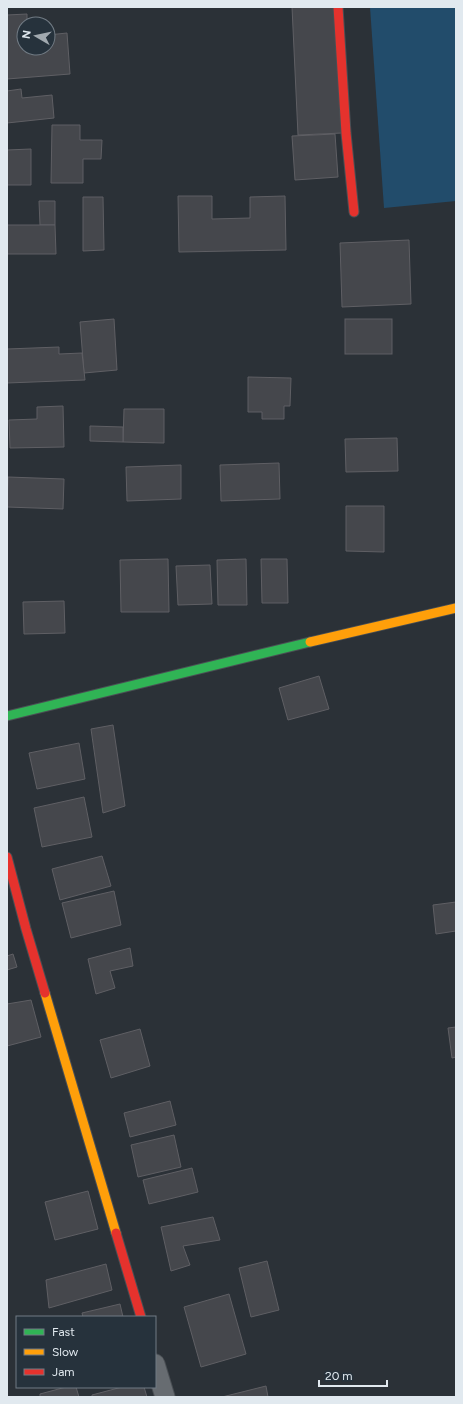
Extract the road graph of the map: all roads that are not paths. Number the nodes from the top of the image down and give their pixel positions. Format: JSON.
{"nodes":[{"id":1,"x":338,"y":7,"type":"edge"},
{"id":2,"x":354,"y":212,"type":"dead end"},
{"id":3,"x":456,"y":608,"type":"edge"},
{"id":4,"x":7,"y":716,"type":"edge"},
{"id":5,"x":7,"y":857,"type":"edge"},
{"id":6,"x":141,"y":1316,"type":"edge"},
{"id":7,"x":156,"y":1367,"type":"edge"},
{"id":8,"x":165,"y":1397,"type":"edge"}],
"edges":[{"from":1,"to":2,"type":"street"},
{"from":3,"to":4,"type":"street"},
{"from":5,"to":6,"type":"street"},
{"from":7,"to":8,"type":"street"}]}
